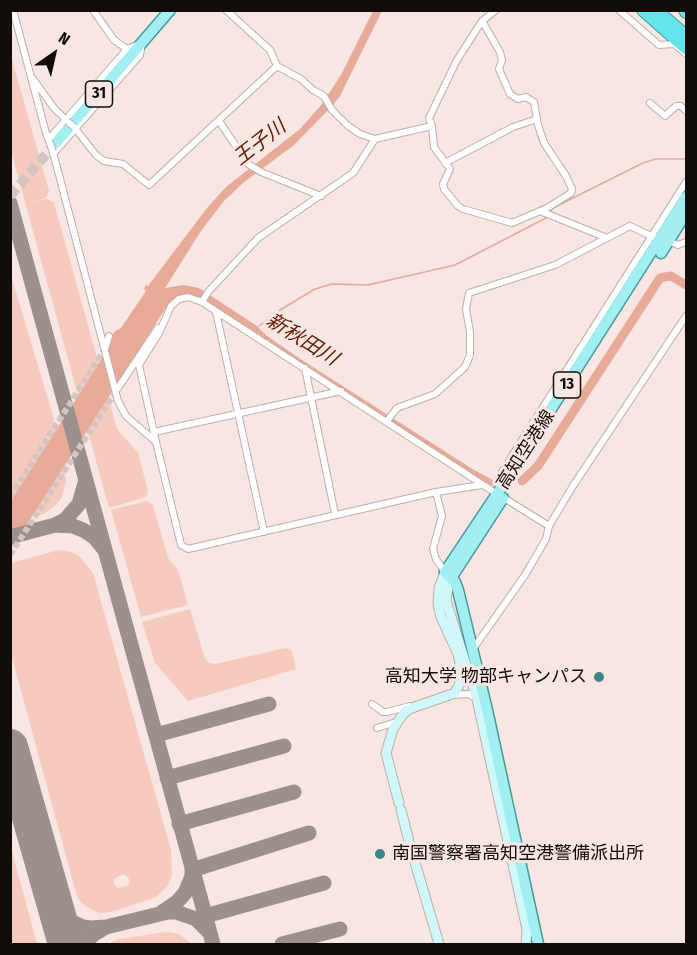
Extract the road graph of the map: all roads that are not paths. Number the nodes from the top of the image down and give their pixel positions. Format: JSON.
{"nodes":[{"id":1,"x":13,"y":10,"type":"edge"},
{"id":2,"x":93,"y":10,"type":"edge"},
{"id":3,"x":170,"y":10,"type":"edge"},
{"id":4,"x":226,"y":10,"type":"edge"},
{"id":5,"x":496,"y":10,"type":"edge"},
{"id":6,"x":619,"y":10,"type":"edge"},
{"id":7,"x":643,"y":10,"type":"edge"},
{"id":8,"x":656,"y":10,"type":"edge"},
{"id":9,"x":482,"y":21,"type":"junction"},
{"id":10,"x":681,"y":35,"type":"edge"},
{"id":11,"x":142,"y":43,"type":"junction"},
{"id":12,"x":687,"y":48,"type":"edge"},
{"id":13,"x":128,"y":49,"type":"junction"},
{"id":14,"x":687,"y":54,"type":"edge"},
{"id":15,"x":278,"y":66,"type":"junction"},
{"id":16,"x":30,"y":76,"type":"junction"},
{"id":17,"x":651,"y":103,"type":"dead end"},
{"id":18,"x":687,"y":111,"type":"edge"},
{"id":19,"x":537,"y":119,"type":"junction"},
{"id":20,"x":66,"y":120,"type":"junction"},
{"id":21,"x":219,"y":122,"type":"junction"},
{"id":22,"x":432,"y":126,"type":"junction"},
{"id":23,"x":75,"y":128,"type":"junction"},
{"id":24,"x":375,"y":139,"type":"junction"},
{"id":25,"x":52,"y":146,"type":"junction"},
{"id":26,"x":445,"y":163,"type":"junction"},
{"id":27,"x":687,"y":182,"type":"edge"},
{"id":28,"x":321,"y":196,"type":"junction"},
{"id":29,"x":687,"y":197,"type":"edge"},
{"id":30,"x":540,"y":211,"type":"junction"},
{"id":31,"x":687,"y":213,"type":"edge"},
{"id":32,"x":607,"y":238,"type":"junction"},
{"id":33,"x":660,"y":240,"type":"junction"},
{"id":34,"x":687,"y":242,"type":"edge"},
{"id":35,"x":202,"y":302,"type":"junction"},
{"id":36,"x":216,"y":312,"type":"junction"},
{"id":37,"x":686,"y":317,"type":"edge"},
{"id":38,"x":163,"y":323,"type":"junction"},
{"id":39,"x":109,"y":336,"type":"dead end"},
{"id":40,"x":105,"y":350,"type":"tunnel mouth"},
{"id":41,"x":304,"y":368,"type":"junction"},
{"id":42,"x":118,"y":388,"type":"tunnel mouth"},
{"id":43,"x":340,"y":391,"type":"junction"},
{"id":44,"x":310,"y":398,"type":"junction"},
{"id":45,"x":238,"y":414,"type":"junction"},
{"id":46,"x":389,"y":419,"type":"junction"},
{"id":47,"x":154,"y":432,"type":"junction"},
{"id":48,"x":156,"y":442,"type":"junction"},
{"id":49,"x":482,"y":485,"type":"junction"},
{"id":50,"x":436,"y":492,"type":"junction"},
{"id":51,"x":501,"y":496,"type":"junction"},
{"id":52,"x":335,"y":514,"type":"junction"},
{"id":53,"x":549,"y":526,"type":"junction"},
{"id":54,"x":264,"y":532,"type":"junction"},
{"id":55,"x":448,"y":575,"type":"junction"},
{"id":56,"x":472,"y":653,"type":"junction"},
{"id":57,"x":451,"y":695,"type":"junction"},
{"id":58,"x":477,"y":699,"type":"junction"},
{"id":59,"x":372,"y":704,"type":"dead end"},
{"id":60,"x":416,"y":706,"type":"junction"},
{"id":61,"x":396,"y":722,"type":"junction"},
{"id":62,"x":377,"y":728,"type":"dead end"},
{"id":63,"x":527,"y":930,"type":"junction"},
{"id":64,"x":439,"y":945,"type":"edge"},
{"id":65,"x":526,"y":945,"type":"edge"},
{"id":66,"x":531,"y":945,"type":"edge"},
{"id":67,"x":538,"y":945,"type":"edge"}],
"edges":[{"from":1,"to":16,"type":"street"},
{"from":2,"to":13,"type":"street"},
{"from":3,"to":11,"type":"main road","number":"31"},
{"from":4,"to":15,"type":"street"},
{"from":5,"to":9,"type":"street"},
{"from":6,"to":14,"type":"street"},
{"from":7,"to":10,"type":"highway"},
{"from":8,"to":10,"type":"highway"},
{"from":9,"to":19,"type":"street"},
{"from":9,"to":22,"type":"street"},
{"from":10,"to":12,"type":"highway"},
{"from":11,"to":13,"type":"street"},
{"from":11,"to":23,"type":"street"},
{"from":11,"to":25,"type":"main road","number":"31"},
{"from":13,"to":20,"type":"street"},
{"from":15,"to":21,"type":"street"},
{"from":15,"to":24,"type":"street"},
{"from":16,"to":20,"type":"street"},
{"from":16,"to":25,"type":"street"},
{"from":17,"to":18,"type":"street"},
{"from":19,"to":26,"type":"street"},
{"from":19,"to":30,"type":"street"},
{"from":20,"to":23,"type":"street","bridge":true},
{"from":20,"to":25,"type":"street"},
{"from":21,"to":23,"type":"street"},
{"from":21,"to":28,"type":"street"},
{"from":22,"to":24,"type":"street"},
{"from":22,"to":26,"type":"street"},
{"from":23,"to":25,"type":"street"},
{"from":24,"to":28,"type":"street"},
{"from":25,"to":48,"type":"street"},
{"from":26,"to":30,"type":"street"},
{"from":27,"to":33,"type":"street"},
{"from":28,"to":35,"type":"street"},
{"from":29,"to":33,"type":"main road","name":"高知空港線","number":"13"},
{"from":30,"to":32,"type":"street"},
{"from":31,"to":33,"type":"main road","name":"高知空港線","number":"13"},
{"from":32,"to":33,"type":"street"},
{"from":32,"to":46,"type":"street"},
{"from":33,"to":34,"type":"street"},
{"from":33,"to":51,"type":"main road","name":"高知空港線","number":"13"},
{"from":33,"to":51,"type":"main road","name":"高知空港線","number":"13"},
{"from":35,"to":36,"type":"street"},
{"from":35,"to":38,"type":"street"},
{"from":36,"to":41,"type":"street"},
{"from":36,"to":45,"type":"street"},
{"from":37,"to":53,"type":"street"},
{"from":38,"to":42,"type":"street"},
{"from":38,"to":47,"type":"street"},
{"from":39,"to":40,"type":"street"},
{"from":41,"to":43,"type":"street"},
{"from":41,"to":44,"type":"street"},
{"from":43,"to":44,"type":"street"},
{"from":43,"to":46,"type":"street"},
{"from":44,"to":45,"type":"street"},
{"from":44,"to":52,"type":"street"},
{"from":45,"to":47,"type":"street"},
{"from":45,"to":54,"type":"street"},
{"from":46,"to":49,"type":"street"},
{"from":47,"to":48,"type":"street"},
{"from":48,"to":54,"type":"street"},
{"from":49,"to":50,"type":"street"},
{"from":49,"to":51,"type":"street"},
{"from":50,"to":52,"type":"street"},
{"from":50,"to":55,"type":"street"},
{"from":51,"to":53,"type":"street"},
{"from":51,"to":55,"type":"main road","name":"高知空港線","number":"13"},
{"from":52,"to":54,"type":"street"},
{"from":53,"to":56,"type":"street"},
{"from":55,"to":56,"type":"main road"},
{"from":55,"to":57,"type":"street"},
{"from":55,"to":58,"type":"street"},
{"from":56,"to":67,"type":"main road"},
{"from":57,"to":58,"type":"street"},
{"from":57,"to":60,"type":"street"},
{"from":58,"to":63,"type":"street"},
{"from":59,"to":60,"type":"street"},
{"from":60,"to":61,"type":"street"},
{"from":61,"to":62,"type":"street"},
{"from":61,"to":64,"type":"street"},
{"from":63,"to":65,"type":"street"},
{"from":63,"to":66,"type":"street"}]}
